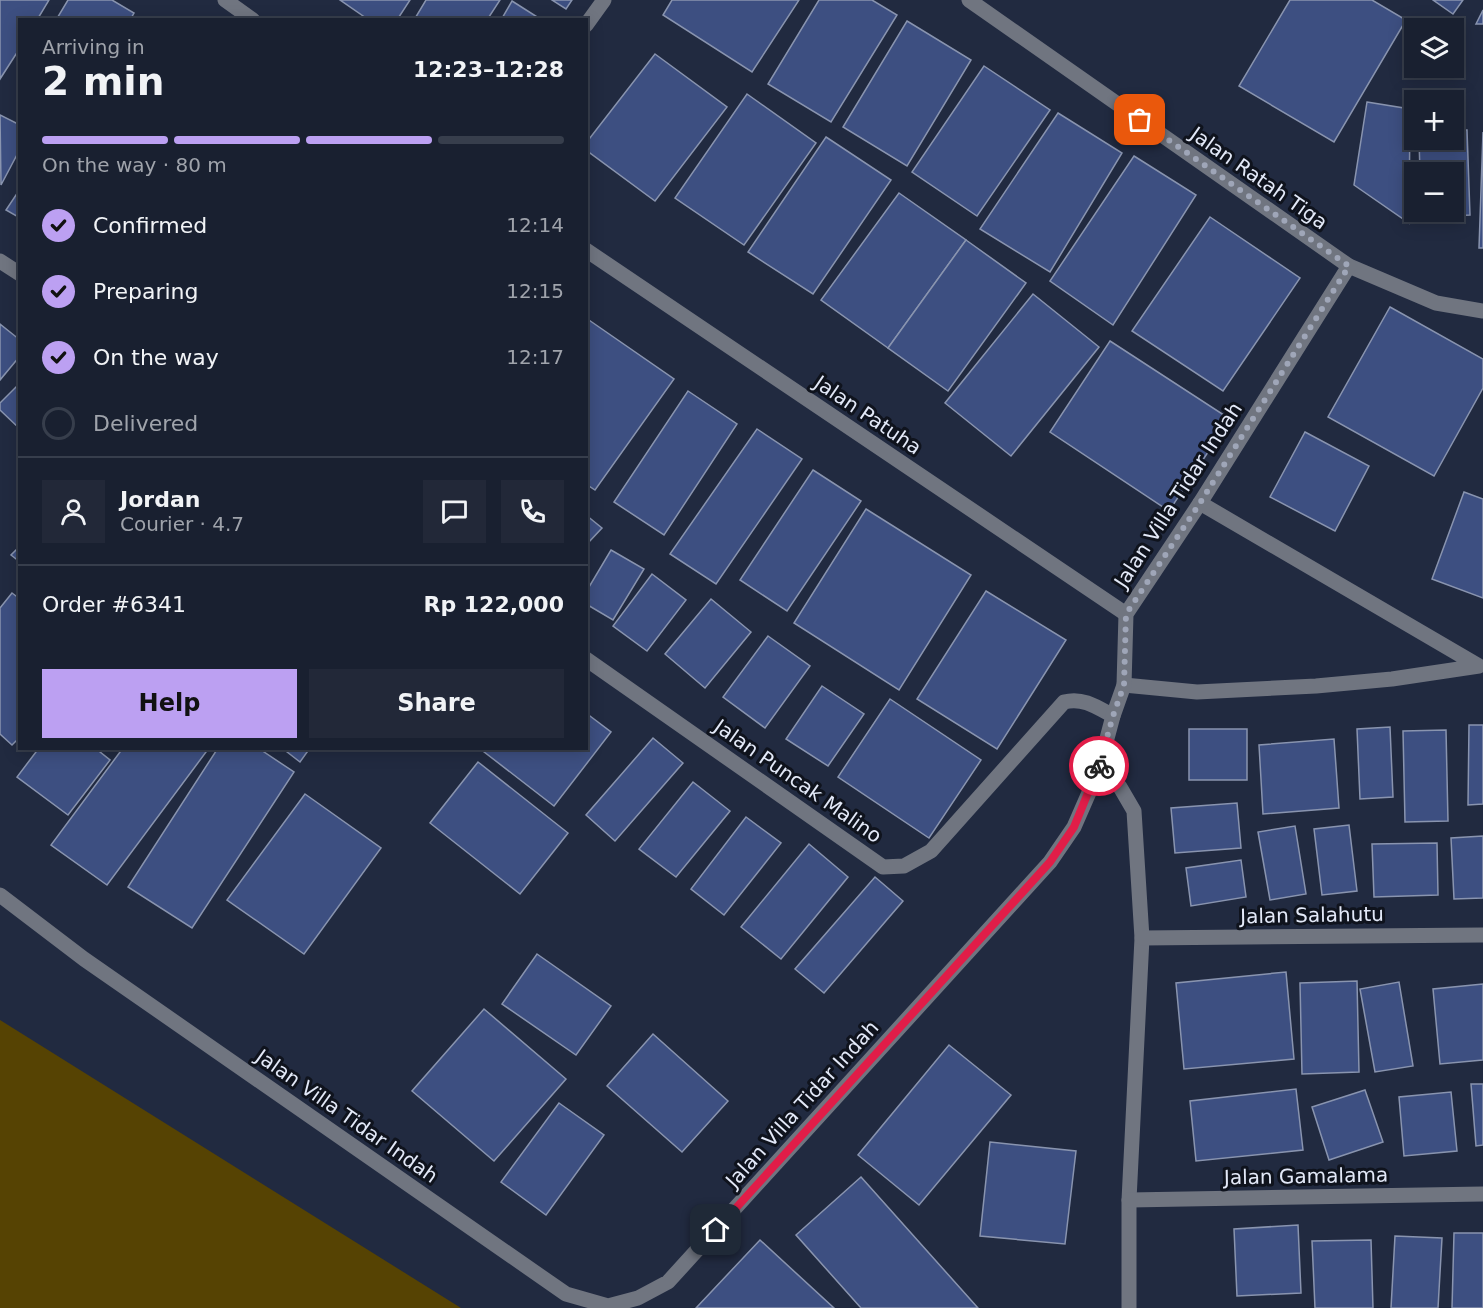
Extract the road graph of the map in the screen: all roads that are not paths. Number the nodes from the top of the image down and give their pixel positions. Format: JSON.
{"nodes":[{"id":1,"x":225,"y":0,"type":"edge"},
{"id":2,"x":604,"y":0,"type":"edge"},
{"id":3,"x":969,"y":0,"type":"edge"},
{"id":4,"x":250,"y":18,"type":"edge"},
{"id":5,"x":588,"y":22,"type":"edge"},
{"id":6,"x":588,"y":251,"type":"edge"},
{"id":7,"x":0,"y":261,"type":"edge"},
{"id":8,"x":1349,"y":266,"type":"junction"},
{"id":9,"x":18,"y":273,"type":"edge"},
{"id":10,"x":1483,"y":311,"type":"edge"},
{"id":11,"x":1200,"y":503,"type":"junction"},
{"id":12,"x":1126,"y":614,"type":"junction"},
{"id":13,"x":588,"y":660,"type":"edge"},
{"id":14,"x":1481,"y":666,"type":"edge"},
{"id":15,"x":1124,"y":685,"type":"junction"},
{"id":16,"x":1113,"y":716,"type":"junction"},
{"id":17,"x":1098,"y":772,"type":"junction"},
{"id":18,"x":0,"y":895,"type":"edge"},
{"id":19,"x":1483,"y":935,"type":"edge"},
{"id":20,"x":1142,"y":938,"type":"junction"},
{"id":21,"x":1483,"y":1194,"type":"edge"},
{"id":22,"x":1129,"y":1200,"type":"junction"},
{"id":23,"x":1129,"y":1308,"type":"edge"}],
"edges":[{"from":1,"to":4,"type":"street"},
{"from":2,"to":5,"type":"street"},
{"from":3,"to":8,"type":"street","name":"Jalan Ratah Tiga"},
{"from":6,"to":12,"type":"street","name":"Jalan Patuha"},
{"from":7,"to":9,"type":"street"},
{"from":8,"to":10,"type":"street","name":"Jalan Ratah Tiga"},
{"from":8,"to":11,"type":"street","name":"Jalan Villa Tidar Indah"},
{"from":11,"to":12,"type":"street","name":"Jalan Villa Tidar Indah"},
{"from":11,"to":14,"type":"street"},
{"from":12,"to":15,"type":"street","name":"Jalan Villa Tidar Indah"},
{"from":13,"to":16,"type":"street","name":"Jalan Puncak Malino"},
{"from":14,"to":15,"type":"street"},
{"from":15,"to":16,"type":"street","name":"Jalan Villa Tidar Indah"},
{"from":16,"to":17,"type":"street","name":"Jalan Villa Tidar Indah"},
{"from":17,"to":18,"type":"street","name":"Jalan Villa Tidar Indah"},
{"from":17,"to":20,"type":"street"},
{"from":19,"to":20,"type":"street","name":"Jalan Salahutu"},
{"from":20,"to":22,"type":"street"},
{"from":21,"to":22,"type":"street","name":"Jalan Gamalama"},
{"from":22,"to":23,"type":"street"}]}
